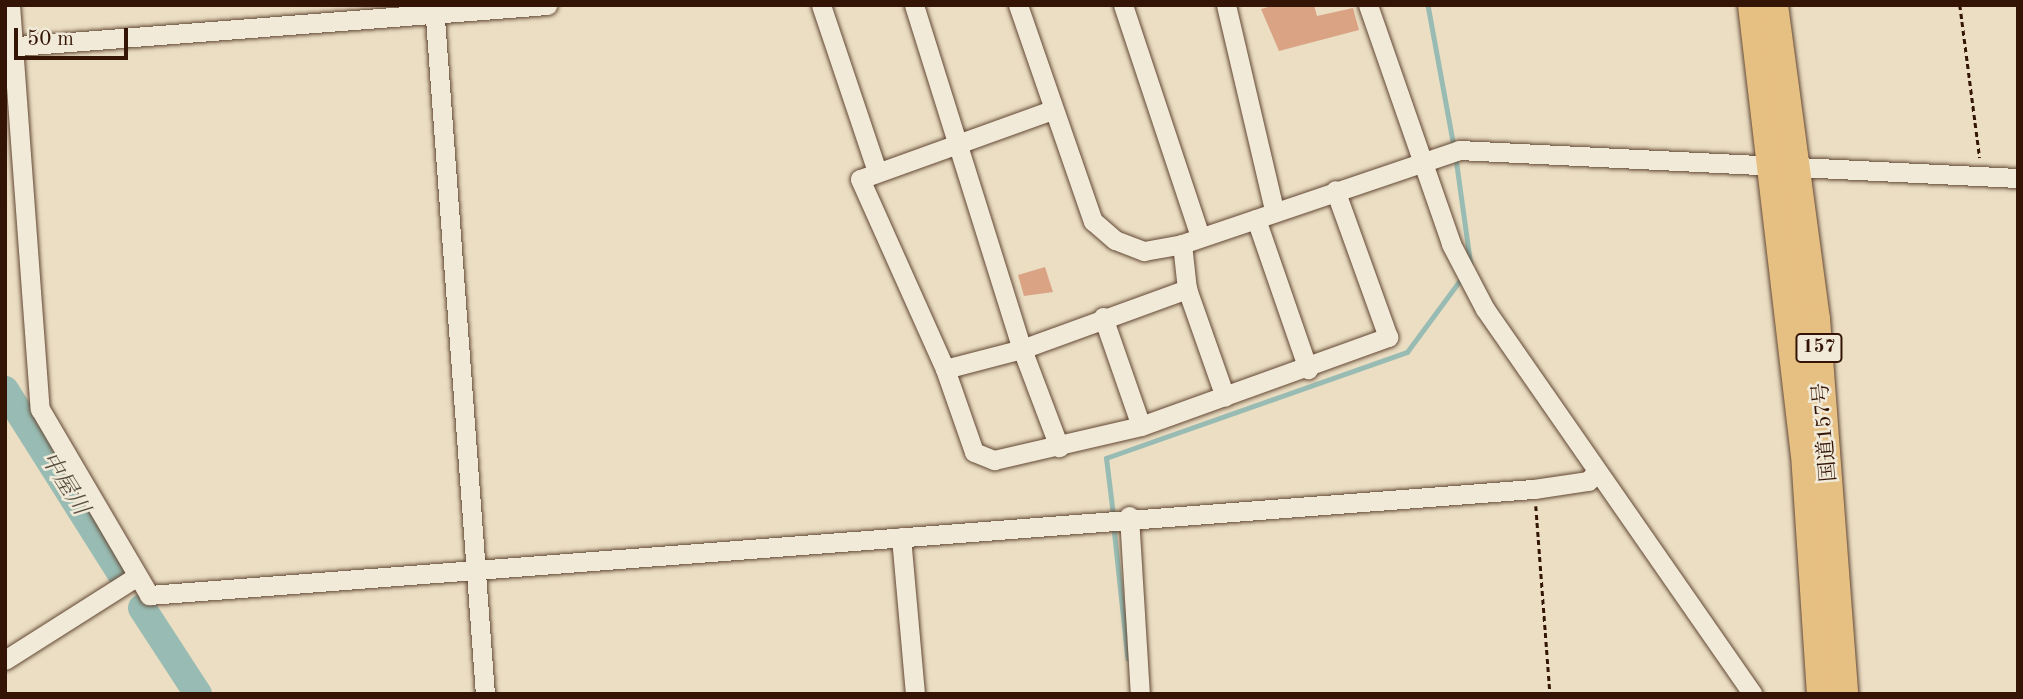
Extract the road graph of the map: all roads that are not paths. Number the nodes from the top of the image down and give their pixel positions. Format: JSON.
{"nodes":[{"id":1,"x":10,"y":5,"type":"edge"},
{"id":2,"x":547,"y":5,"type":"edge"},
{"id":3,"x":821,"y":5,"type":"edge"},
{"id":4,"x":914,"y":5,"type":"edge"},
{"id":5,"x":1018,"y":5,"type":"edge"},
{"id":6,"x":1123,"y":5,"type":"edge"},
{"id":7,"x":1226,"y":5,"type":"edge"},
{"id":8,"x":1368,"y":5,"type":"edge"},
{"id":9,"x":1752,"y":5,"type":"edge"},
{"id":10,"x":1774,"y":5,"type":"edge"},
{"id":11,"x":434,"y":12,"type":"edge"},
{"id":12,"x":9,"y":47,"type":"edge"},
{"id":13,"x":1052,"y":110,"type":"junction"},
{"id":14,"x":960,"y":144,"type":"junction"},
{"id":15,"x":1420,"y":160,"type":"junction"},
{"id":16,"x":1784,"y":166,"type":"junction"},
{"id":17,"x":877,"y":171,"type":"junction"},
{"id":18,"x":2018,"y":178,"type":"edge"},
{"id":19,"x":1335,"y":190,"type":"junction"},
{"id":20,"x":1274,"y":210,"type":"junction"},
{"id":21,"x":1256,"y":219,"type":"junction"},
{"id":22,"x":1191,"y":240,"type":"junction"},
{"id":23,"x":1186,"y":289,"type":"junction"},
{"id":24,"x":1103,"y":317,"type":"junction"},
{"id":25,"x":1022,"y":349,"type":"junction"},
{"id":26,"x":945,"y":369,"type":"junction"},
{"id":27,"x":1308,"y":369,"type":"junction"},
{"id":28,"x":1225,"y":397,"type":"junction"},
{"id":29,"x":1141,"y":426,"type":"junction"},
{"id":30,"x":1059,"y":447,"type":"junction"},
{"id":31,"x":1597,"y":471,"type":"junction"},
{"id":32,"x":1119,"y":516,"type":"junction"},
{"id":33,"x":901,"y":537,"type":"junction"},
{"id":34,"x":475,"y":568,"type":"junction"},
{"id":35,"x":136,"y":577,"type":"junction"},
{"id":36,"x":5,"y":660,"type":"edge"},
{"id":37,"x":485,"y":694,"type":"edge"},
{"id":38,"x":915,"y":694,"type":"edge"},
{"id":39,"x":1140,"y":694,"type":"edge"},
{"id":40,"x":1753,"y":694,"type":"edge"},
{"id":41,"x":1821,"y":694,"type":"edge"},
{"id":42,"x":1844,"y":694,"type":"edge"}],
"edges":[{"from":1,"to":12,"type":"street"},
{"from":2,"to":11,"type":"street"},
{"from":3,"to":17,"type":"street"},
{"from":4,"to":14,"type":"street"},
{"from":5,"to":13,"type":"street"},
{"from":6,"to":22,"type":"street"},
{"from":7,"to":20,"type":"street"},
{"from":8,"to":15,"type":"street"},
{"from":9,"to":16,"type":"highway","name":"国道157号","number":"157"},
{"from":10,"to":16,"type":"highway","name":"国道157号","number":"157"},
{"from":11,"to":12,"type":"street"},
{"from":11,"to":34,"type":"street"},
{"from":12,"to":35,"type":"street"},
{"from":13,"to":14,"type":"street"},
{"from":13,"to":22,"type":"street"},
{"from":14,"to":17,"type":"street"},
{"from":14,"to":25,"type":"street"},
{"from":15,"to":16,"type":"street"},
{"from":15,"to":19,"type":"street"},
{"from":15,"to":31,"type":"street"},
{"from":16,"to":18,"type":"street"},
{"from":16,"to":41,"type":"highway","name":"国道157号","number":"157"},
{"from":16,"to":42,"type":"highway","name":"国道157号","number":"157"},
{"from":17,"to":26,"type":"street"},
{"from":19,"to":20,"type":"street"},
{"from":19,"to":27,"type":"street"},
{"from":20,"to":21,"type":"street"},
{"from":21,"to":22,"type":"street"},
{"from":21,"to":27,"type":"street"},
{"from":22,"to":23,"type":"street"},
{"from":23,"to":24,"type":"street"},
{"from":23,"to":28,"type":"street"},
{"from":24,"to":25,"type":"street"},
{"from":24,"to":29,"type":"street"},
{"from":25,"to":26,"type":"street"},
{"from":25,"to":30,"type":"street"},
{"from":26,"to":30,"type":"street"},
{"from":27,"to":28,"type":"street"},
{"from":28,"to":29,"type":"street"},
{"from":29,"to":30,"type":"street"},
{"from":31,"to":32,"type":"street"},
{"from":31,"to":40,"type":"street"},
{"from":32,"to":33,"type":"street"},
{"from":32,"to":39,"type":"street"},
{"from":33,"to":34,"type":"street"},
{"from":33,"to":38,"type":"street"},
{"from":34,"to":35,"type":"street"},
{"from":34,"to":37,"type":"street"},
{"from":35,"to":36,"type":"street"}]}
